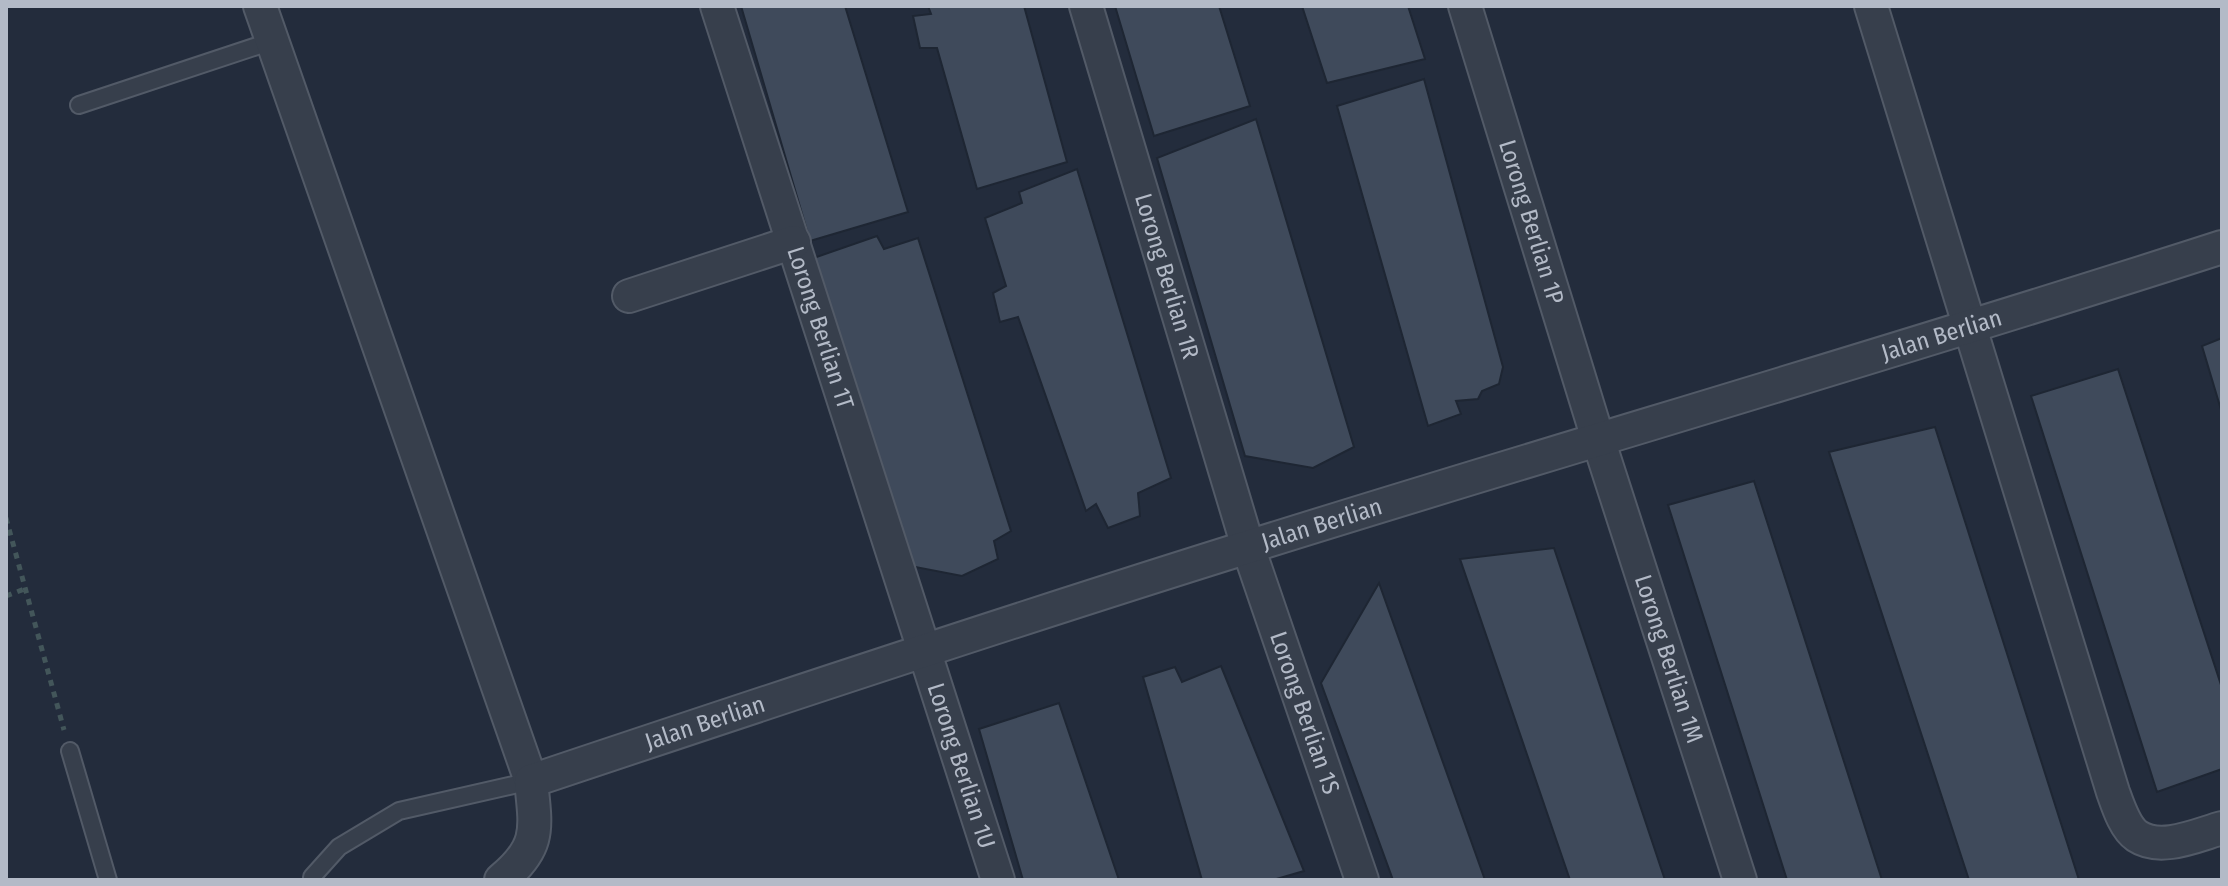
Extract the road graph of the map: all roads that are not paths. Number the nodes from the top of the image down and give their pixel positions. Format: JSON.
{"nodes":[{"id":1,"x":260,"y":6,"type":"edge"},
{"id":2,"x":717,"y":6,"type":"edge"},
{"id":3,"x":1086,"y":6,"type":"edge"},
{"id":4,"x":1465,"y":6,"type":"edge"},
{"id":5,"x":1871,"y":6,"type":"edge"},
{"id":6,"x":272,"y":41,"type":"junction"},
{"id":7,"x":79,"y":105,"type":"dead end"},
{"id":8,"x":794,"y":242,"type":"junction"},
{"id":9,"x":2222,"y":247,"type":"edge"},
{"id":10,"x":629,"y":296,"type":"dead end"},
{"id":11,"x":1972,"y":328,"type":"junction"},
{"id":12,"x":1598,"y":439,"type":"junction"},
{"id":13,"x":1248,"y":547,"type":"junction"},
{"id":14,"x":925,"y":650,"type":"junction"},
{"id":15,"x":70,"y":751,"type":"road end"},
{"id":16,"x":531,"y":781,"type":"junction"},
{"id":17,"x":2222,"y":828,"type":"edge"},
{"id":18,"x":312,"y":877,"type":"dead end"},
{"id":19,"x":108,"y":880,"type":"edge"},
{"id":20,"x":501,"y":880,"type":"edge"},
{"id":21,"x":998,"y":880,"type":"edge"},
{"id":22,"x":1362,"y":880,"type":"edge"},
{"id":23,"x":1740,"y":880,"type":"edge"}],
"edges":[{"from":1,"to":6,"type":"street"},
{"from":2,"to":8,"type":"street","name":"Lorong Berlian 1T"},
{"from":3,"to":13,"type":"street","name":"Lorong Berlian 1R"},
{"from":4,"to":12,"type":"street","name":"Lorong Berlian 1P"},
{"from":5,"to":11,"type":"street"},
{"from":6,"to":7,"type":"lane"},
{"from":6,"to":16,"type":"street"},
{"from":8,"to":10,"type":"street"},
{"from":8,"to":14,"type":"street","name":"Lorong Berlian 1T"},
{"from":9,"to":11,"type":"street","name":"Jalan Berlian"},
{"from":11,"to":12,"type":"street","name":"Jalan Berlian"},
{"from":11,"to":17,"type":"street"},
{"from":12,"to":13,"type":"street","name":"Jalan Berlian"},
{"from":12,"to":23,"type":"street","name":"Lorong Berlian 1M"},
{"from":13,"to":14,"type":"street","name":"Jalan Berlian"},
{"from":13,"to":22,"type":"street","name":"Lorong Berlian 1S"},
{"from":14,"to":16,"type":"street","name":"Jalan Berlian"},
{"from":14,"to":21,"type":"street","name":"Lorong Berlian 1U"},
{"from":15,"to":19,"type":"lane"},
{"from":16,"to":18,"type":"lane"},
{"from":16,"to":20,"type":"street"}]}
